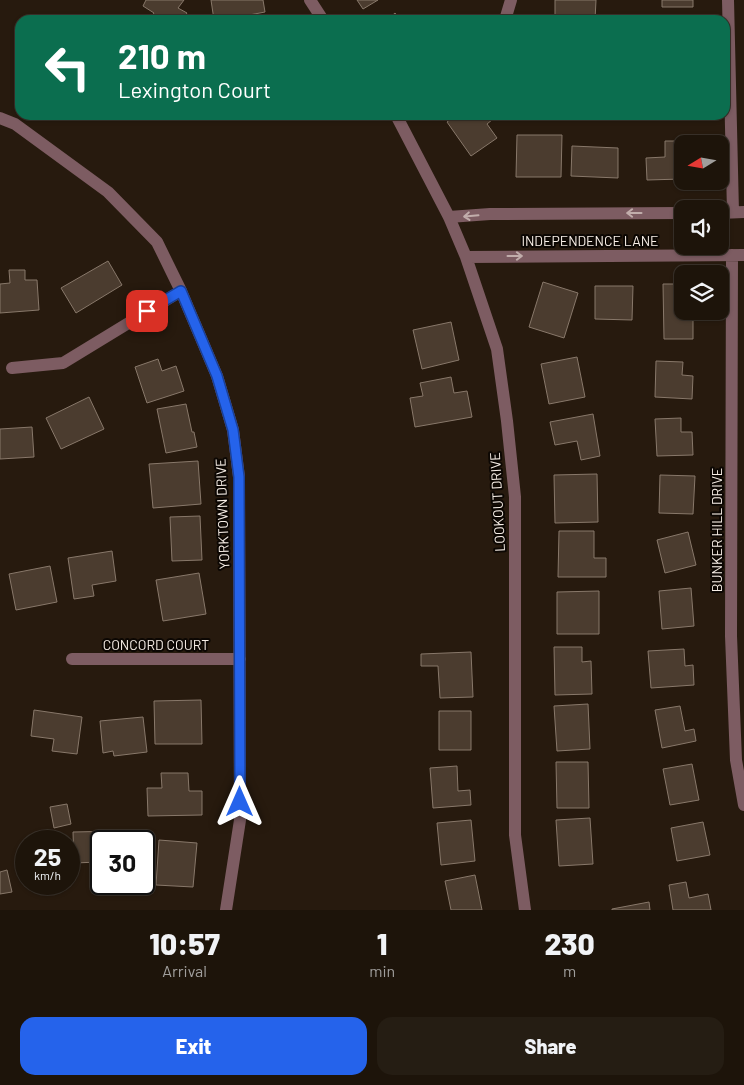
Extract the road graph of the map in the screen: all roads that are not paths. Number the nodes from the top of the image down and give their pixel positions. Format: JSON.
{"nodes":[{"id":1,"x":310,"y":0,"type":"edge"},
{"id":2,"x":511,"y":0,"type":"edge"},
{"id":3,"x":728,"y":0,"type":"edge"},
{"id":4,"x":320,"y":15,"type":"edge"},
{"id":5,"x":506,"y":15,"type":"edge"},
{"id":6,"x":728,"y":15,"type":"edge"},
{"id":7,"x":730,"y":106,"type":"edge"},
{"id":8,"x":0,"y":118,"type":"edge"},
{"id":9,"x":399,"y":120,"type":"edge"},
{"id":10,"x":732,"y":212,"type":"edge"},
{"id":11,"x":674,"y":213,"type":"edge"},
{"id":12,"x":449,"y":218,"type":"junction"},
{"id":13,"x":738,"y":255,"type":"edge"},
{"id":14,"x":466,"y":257,"type":"junction"},
{"id":15,"x":181,"y":291,"type":"junction"},
{"id":16,"x":12,"y":368,"type":"dead end"},
{"id":17,"x":72,"y":659,"type":"dead end"},
{"id":18,"x":240,"y":659,"type":"junction"},
{"id":19,"x":744,"y":805,"type":"edge"},
{"id":20,"x":226,"y":910,"type":"edge"},
{"id":21,"x":525,"y":910,"type":"edge"}],
"edges":[{"from":1,"to":4,"type":"street"},
{"from":2,"to":5,"type":"street"},
{"from":3,"to":6,"type":"street"},
{"from":7,"to":10,"type":"street"},
{"from":8,"to":15,"type":"street","name":"YORKTOWN DRIVE"},
{"from":9,"to":12,"type":"street","name":"LOOKOUT DRIVE"},
{"from":11,"to":12,"type":"street","name":"INDEPENDENCE LANE","one_way":true},
{"from":12,"to":14,"type":"street","name":"LOOKOUT DRIVE"},
{"from":14,"to":13,"type":"street","name":"INDEPENDENCE LANE","one_way":true},
{"from":13,"to":19,"type":"street","name":"BUNKER HILL DRIVE"},
{"from":14,"to":21,"type":"street","name":"LOOKOUT DRIVE"},
{"from":15,"to":16,"type":"street"},
{"from":15,"to":18,"type":"street","name":"YORKTOWN DRIVE"},
{"from":17,"to":18,"type":"street","name":"CONCORD COURT"},
{"from":18,"to":20,"type":"street","name":"YORKTOWN DRIVE"}]}
